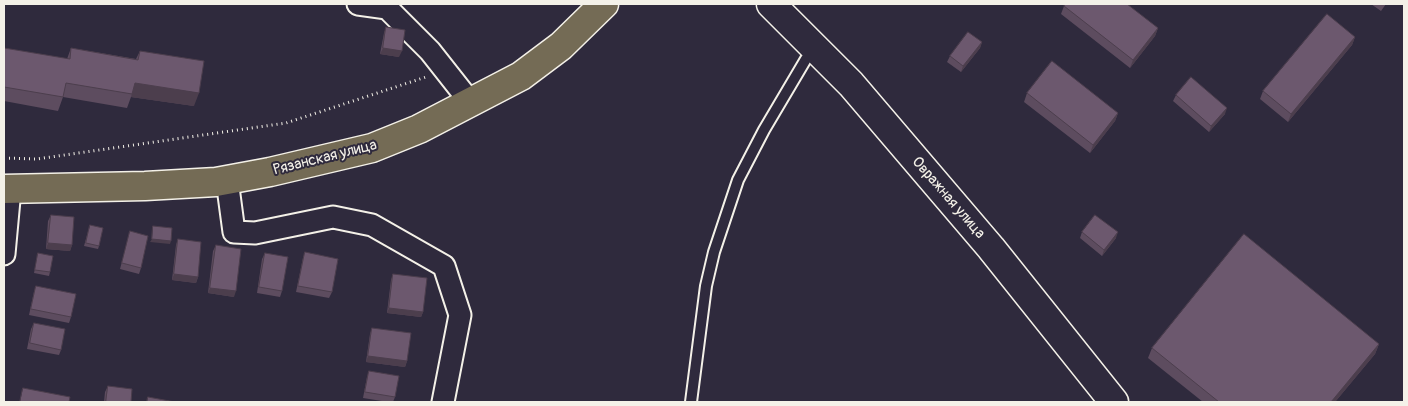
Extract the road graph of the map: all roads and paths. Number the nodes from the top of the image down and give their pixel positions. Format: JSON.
{"nodes":[{"id":1,"x":358,"y":4,"type":"edge"},
{"id":2,"x":604,"y":4,"type":"edge"},
{"id":3,"x":771,"y":4,"type":"edge"},
{"id":4,"x":387,"y":6,"type":"edge"},
{"id":5,"x":816,"y":48,"type":"junction"},
{"id":6,"x":445,"y":70,"type":"junction"},
{"id":7,"x":471,"y":103,"type":"junction"},
{"id":8,"x":4,"y":158,"type":"edge"},
{"id":9,"x":227,"y":180,"type":"junction"},
{"id":10,"x":7,"y":189,"type":"edge"},
{"id":11,"x":4,"y":254,"type":"edge"},
{"id":12,"x":443,"y":402,"type":"edge"},
{"id":13,"x":691,"y":402,"type":"edge"},
{"id":14,"x":1114,"y":402,"type":"edge"}],
"edges":[{"from":1,"to":4,"type":"street"},
{"from":2,"to":7,"type":"main road","name":"Рязанская улица"},
{"from":3,"to":5,"type":"street","name":"Овражная улица"},
{"from":4,"to":6,"type":"street"},
{"from":5,"to":13,"type":"lane"},
{"from":5,"to":14,"type":"street","name":"Овражная улица"},
{"from":6,"to":7,"type":"street"},
{"from":6,"to":8,"type":"path"},
{"from":7,"to":9,"type":"main road","name":"Рязанская улица"},
{"from":9,"to":10,"type":"main road","name":"Рязанская улица"},
{"from":9,"to":12,"type":"street"},
{"from":10,"to":11,"type":"street"}]}
